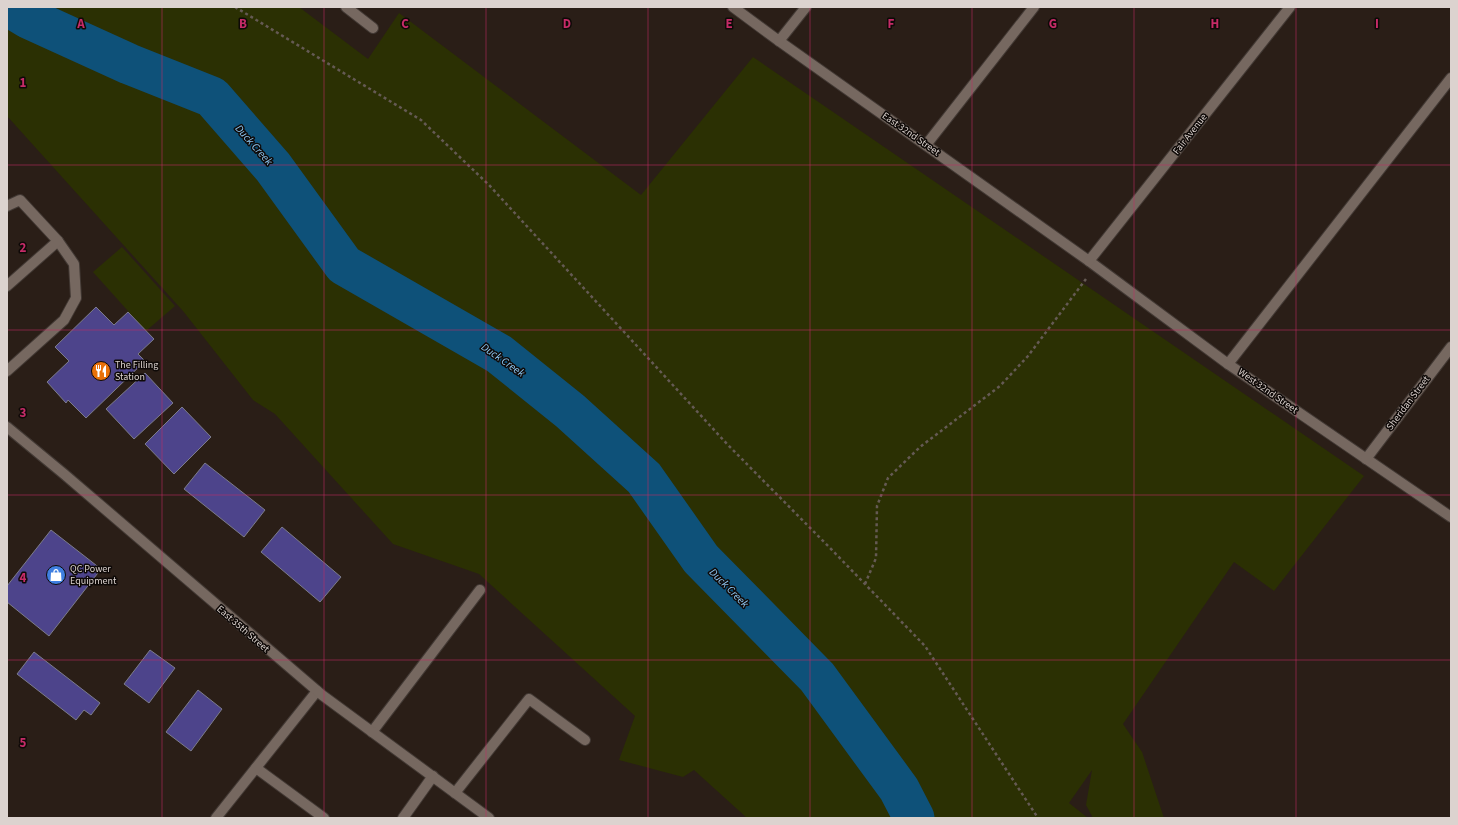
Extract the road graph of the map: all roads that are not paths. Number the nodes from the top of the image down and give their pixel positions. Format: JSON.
{"nodes":[{"id":1,"x":346,"y":7,"type":"edge"},
{"id":2,"x":733,"y":7,"type":"edge"},
{"id":3,"x":806,"y":7,"type":"edge"},
{"id":4,"x":1034,"y":7,"type":"edge"},
{"id":5,"x":1290,"y":7,"type":"edge"},
{"id":6,"x":373,"y":28,"type":"dead end"},
{"id":7,"x":779,"y":41,"type":"junction"},
{"id":8,"x":1451,"y":78,"type":"edge"},
{"id":9,"x":926,"y":145,"type":"junction"},
{"id":10,"x":7,"y":206,"type":"edge"},
{"id":11,"x":58,"y":241,"type":"junction"},
{"id":12,"x":1092,"y":264,"type":"junction"},
{"id":13,"x":7,"y":286,"type":"edge"},
{"id":14,"x":1451,"y":347,"type":"edge"},
{"id":15,"x":1228,"y":364,"type":"junction"},
{"id":16,"x":7,"y":371,"type":"edge"},
{"id":17,"x":7,"y":427,"type":"edge"},
{"id":18,"x":1366,"y":459,"type":"junction"},
{"id":19,"x":1451,"y":517,"type":"edge"},
{"id":20,"x":480,"y":590,"type":"dead end"},
{"id":21,"x":317,"y":691,"type":"junction"},
{"id":22,"x":372,"y":732,"type":"junction"},
{"id":23,"x":586,"y":740,"type":"dead end"},
{"id":24,"x":256,"y":768,"type":"junction"},
{"id":25,"x":433,"y":776,"type":"junction"},
{"id":26,"x":455,"y":793,"type":"junction"},
{"id":27,"x":216,"y":818,"type":"edge"},
{"id":28,"x":324,"y":818,"type":"edge"},
{"id":29,"x":403,"y":818,"type":"edge"},
{"id":30,"x":490,"y":818,"type":"edge"}],
"edges":[{"from":1,"to":6,"type":"street"},
{"from":2,"to":7,"type":"street","name":"East 32nd Street"},
{"from":3,"to":7,"type":"street"},
{"from":4,"to":9,"type":"street"},
{"from":5,"to":12,"type":"street","name":"Fair Avenue"},
{"from":7,"to":9,"type":"street","name":"East 32nd Street"},
{"from":8,"to":15,"type":"street"},
{"from":9,"to":12,"type":"street","name":"East 32nd Street"},
{"from":10,"to":11,"type":"street"},
{"from":11,"to":13,"type":"street"},
{"from":11,"to":16,"type":"street"},
{"from":12,"to":15,"type":"street","name":"West 32nd Street"},
{"from":14,"to":18,"type":"street","name":"Sheridan Street"},
{"from":15,"to":18,"type":"street","name":"West 32nd Street"},
{"from":17,"to":21,"type":"street","name":"East 35th Street"},
{"from":18,"to":19,"type":"street","name":"West 32nd Street"},
{"from":20,"to":22,"type":"street"},
{"from":21,"to":22,"type":"street","name":"East 35th Street"},
{"from":21,"to":24,"type":"street"},
{"from":22,"to":25,"type":"street","name":"East 35th Street"},
{"from":23,"to":26,"type":"street"},
{"from":24,"to":27,"type":"street"},
{"from":24,"to":28,"type":"street"},
{"from":25,"to":26,"type":"street","name":"East 35th Street"},
{"from":25,"to":29,"type":"street"},
{"from":26,"to":30,"type":"street","name":"East 35th Street"}]}
